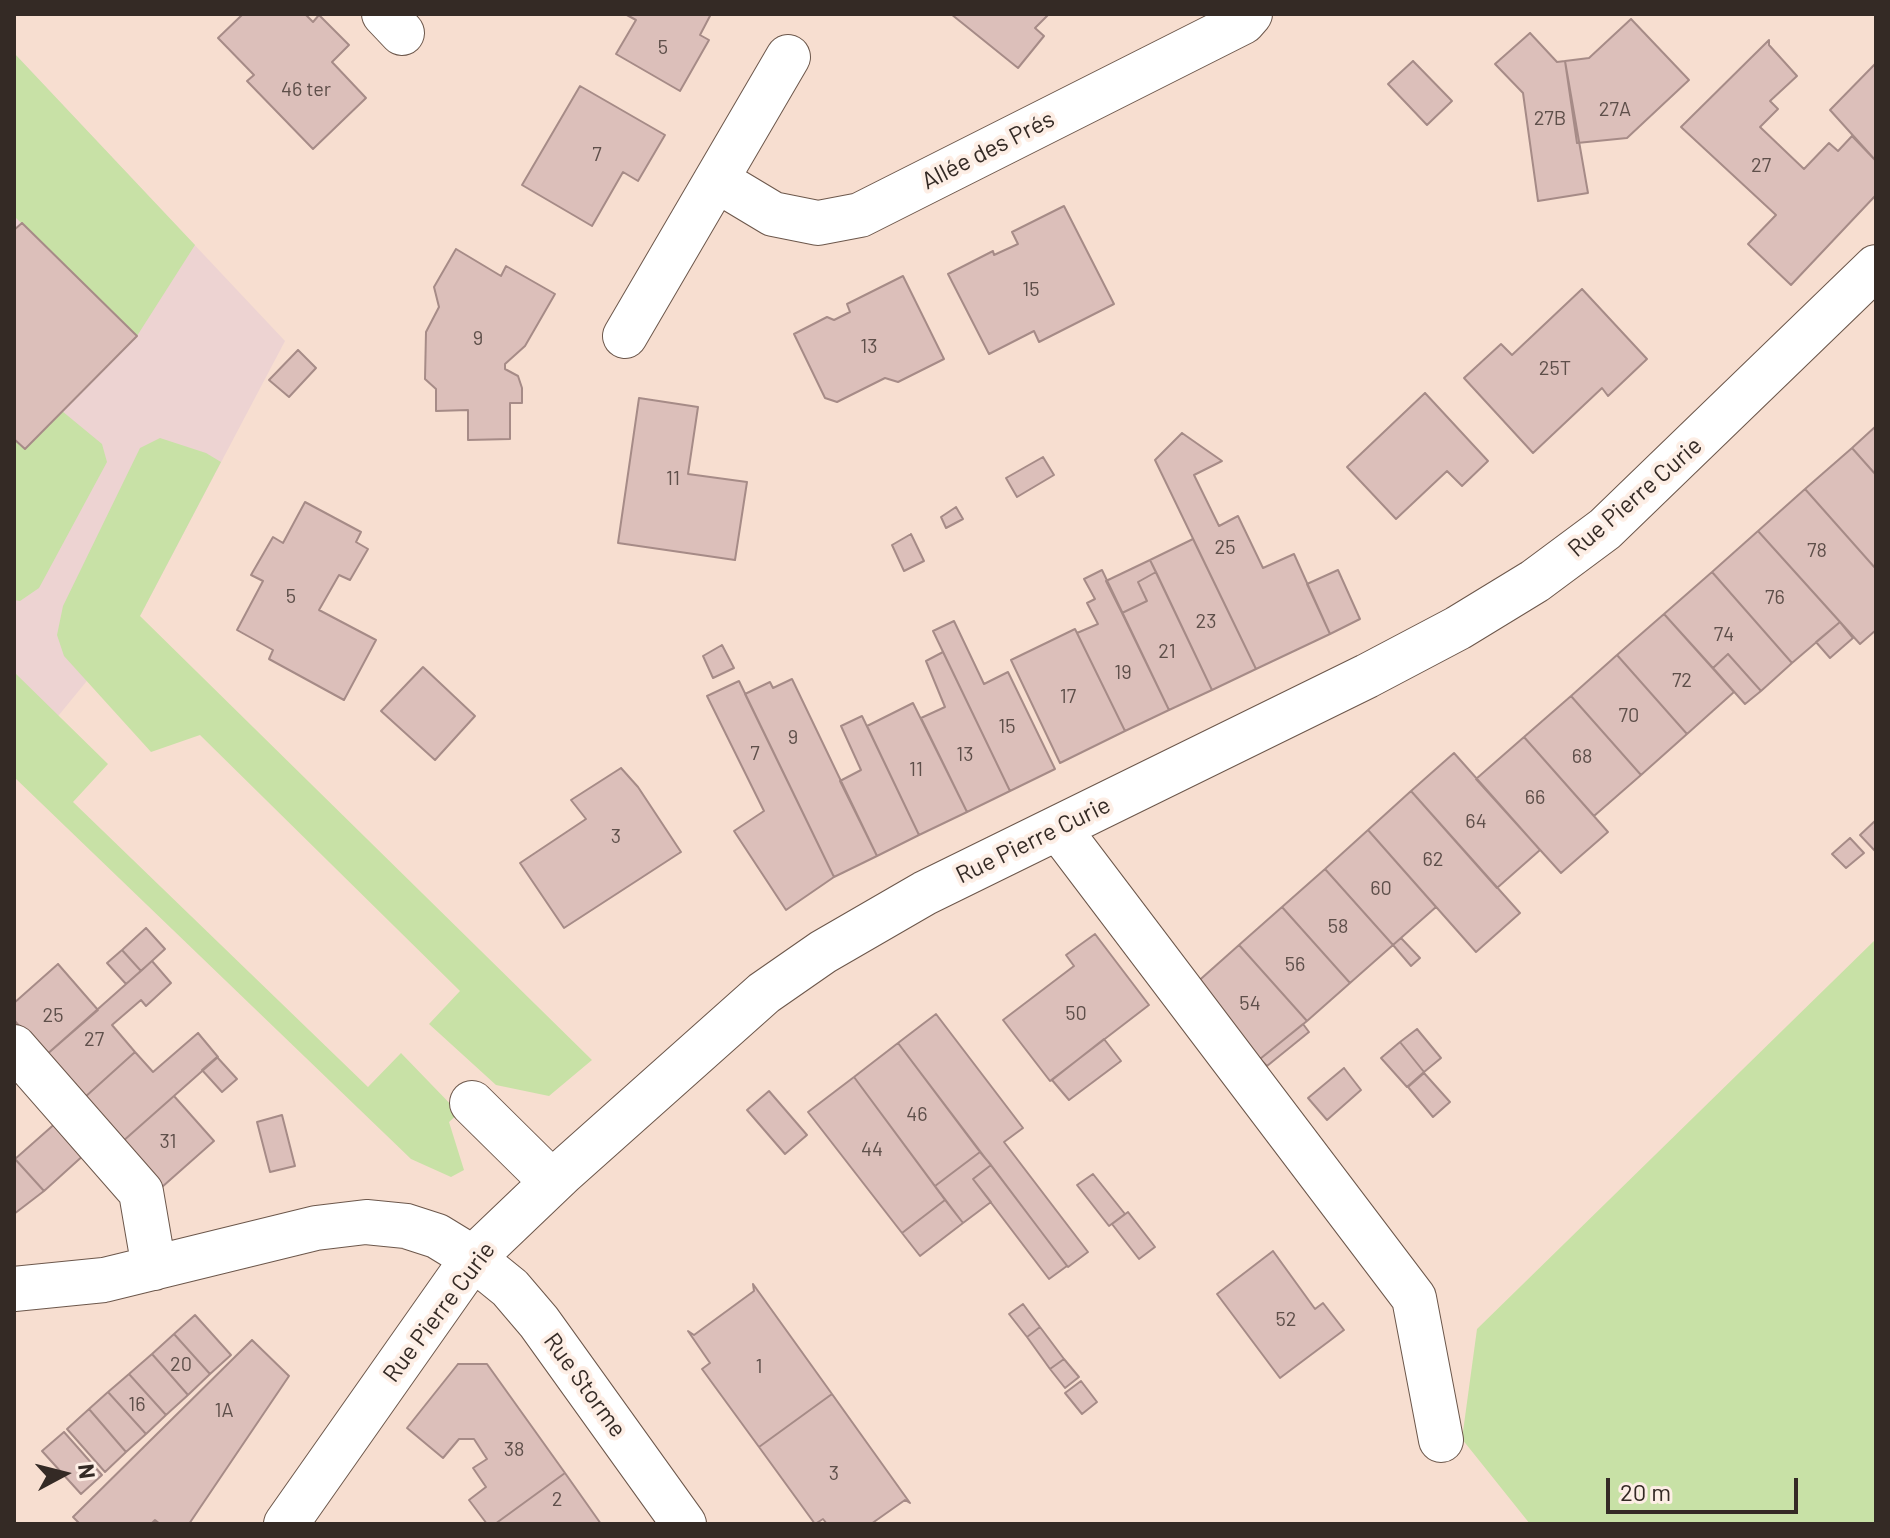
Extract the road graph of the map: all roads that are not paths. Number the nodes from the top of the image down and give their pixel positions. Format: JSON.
{"nodes":[{"id":1,"x":1250,"y":14,"type":"edge"},
{"id":2,"x":788,"y":57,"type":"dead end"},
{"id":3,"x":718,"y":181,"type":"junction"},
{"id":4,"x":1876,"y":267,"type":"edge"},
{"id":5,"x":625,"y":336,"type":"dead end"},
{"id":6,"x":1058,"y":828,"type":"junction"},
{"id":7,"x":14,"y":1047,"type":"edge"},
{"id":8,"x":472,"y":1103,"type":"dead end"},
{"id":9,"x":552,"y":1182,"type":"junction"},
{"id":10,"x":473,"y":1258,"type":"junction"},
{"id":11,"x":154,"y":1268,"type":"junction"},
{"id":12,"x":14,"y":1289,"type":"edge"},
{"id":13,"x":1441,"y":1440,"type":"dead end"},
{"id":14,"x":286,"y":1524,"type":"edge"},
{"id":15,"x":684,"y":1524,"type":"edge"}],
"edges":[{"from":1,"to":3,"type":"street","name":"Allée des Prés"},
{"from":2,"to":3,"type":"street"},
{"from":3,"to":5,"type":"street"},
{"from":4,"to":6,"type":"street","name":"Rue Pierre Curie"},
{"from":6,"to":9,"type":"street","name":"Rue Pierre Curie"},
{"from":6,"to":13,"type":"street"},
{"from":7,"to":11,"type":"street"},
{"from":8,"to":9,"type":"street"},
{"from":9,"to":10,"type":"street","name":"Rue Pierre Curie"},
{"from":10,"to":11,"type":"street","name":"Rue Storme"},
{"from":10,"to":14,"type":"street","name":"Rue Pierre Curie"},
{"from":10,"to":15,"type":"street","name":"Rue Storme"},
{"from":11,"to":12,"type":"street","name":"Rue Storme"}]}
